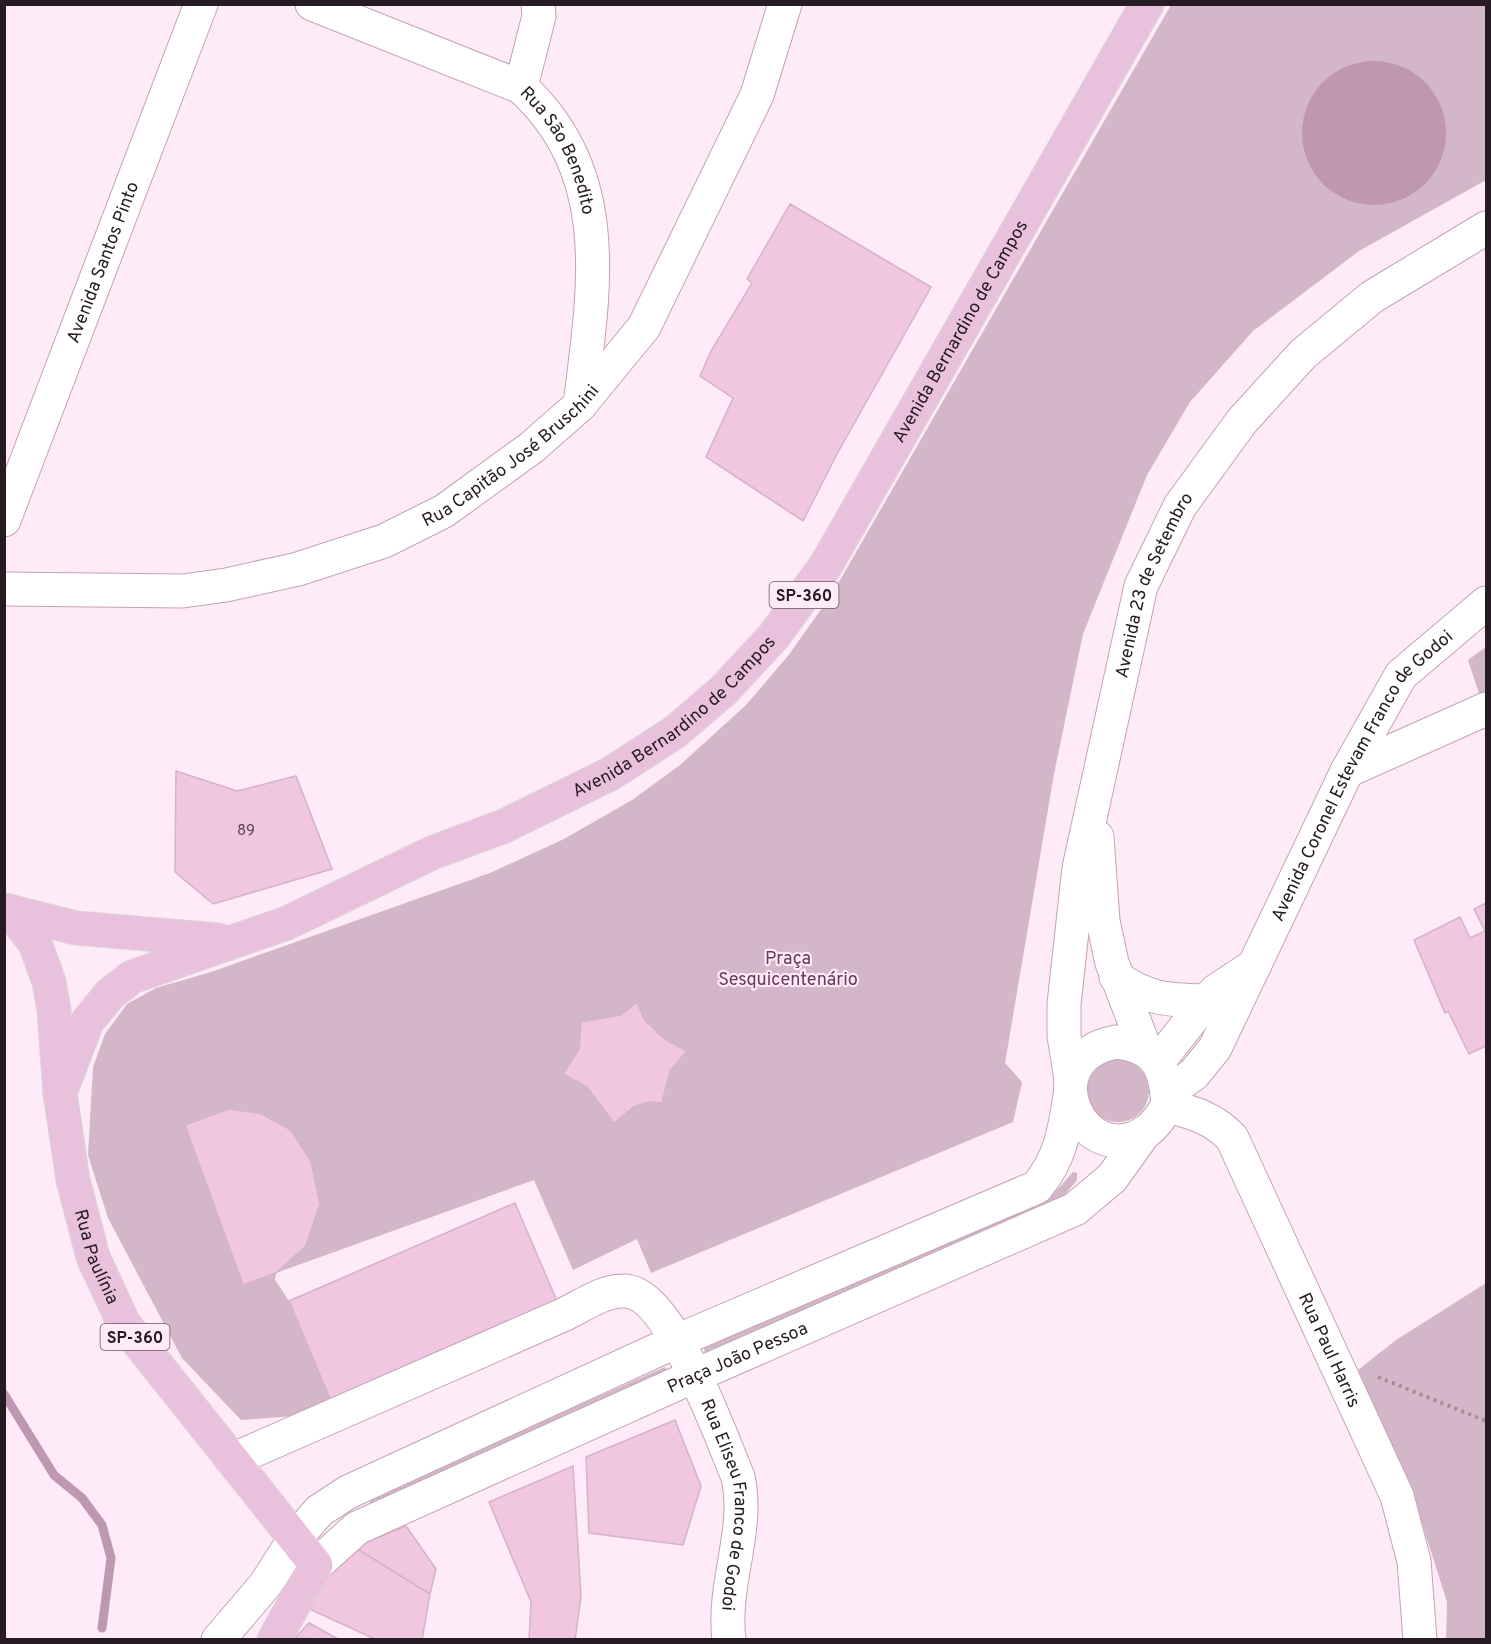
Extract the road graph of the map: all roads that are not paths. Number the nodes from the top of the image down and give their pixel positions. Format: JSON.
{"nodes":[{"id":1,"x":201,"y":4,"type":"edge"},
{"id":2,"x":312,"y":4,"type":"edge"},
{"id":3,"x":538,"y":4,"type":"edge"},
{"id":4,"x":785,"y":4,"type":"edge"},
{"id":5,"x":1147,"y":4,"type":"edge"},
{"id":6,"x":521,"y":87,"type":"junction"},
{"id":7,"x":1486,"y":228,"type":"edge"},
{"id":8,"x":580,"y":405,"type":"junction"},
{"id":9,"x":4,"y":520,"type":"edge"},
{"id":10,"x":4,"y":589,"type":"edge"},
{"id":11,"x":1486,"y":603,"type":"edge"},
{"id":12,"x":1486,"y":709,"type":"edge"},
{"id":13,"x":1347,"y":771,"type":"junction"},
{"id":14,"x":1094,"y":812,"type":"junction"},
{"id":15,"x":7,"y":910,"type":"edge"},
{"id":16,"x":229,"y":941,"type":"junction"},
{"id":17,"x":1257,"y":964,"type":"junction"},
{"id":18,"x":1116,"y":977,"type":"junction"},
{"id":19,"x":1206,"y":1001,"type":"junction"},
{"id":20,"x":1151,"y":1056,"type":"junction"},
{"id":21,"x":1070,"y":1087,"type":"junction"},
{"id":22,"x":60,"y":1093,"type":"junction"},
{"id":23,"x":1168,"y":1100,"type":"junction"},
{"id":24,"x":1145,"y":1132,"type":"junction"},
{"id":25,"x":679,"y":1340,"type":"junction"},
{"id":26,"x":694,"y":1376,"type":"junction"},
{"id":27,"x":232,"y":1460,"type":"junction"},
{"id":28,"x":294,"y":1540,"type":"junction"},
{"id":29,"x":315,"y":1565,"type":"junction"},
{"id":30,"x":218,"y":1640,"type":"edge"},
{"id":31,"x":274,"y":1640,"type":"edge"},
{"id":32,"x":729,"y":1640,"type":"edge"},
{"id":33,"x":1420,"y":1640,"type":"edge"}],
"edges":[{"from":1,"to":9,"type":"street","name":"Avenida Santos Pinto"},
{"from":2,"to":6,"type":"street","name":"Rua São Benedito"},
{"from":3,"to":6,"type":"street"},
{"from":4,"to":8,"type":"street","name":"Rua Capitão José Bruschini"},
{"from":5,"to":16,"type":"main road","name":"Avenida Bernardino de Campos","number":"SP-360"},
{"from":6,"to":8,"type":"street","name":"Rua São Benedito"},
{"from":7,"to":14,"type":"street","name":"Avenida 23 de Setembro"},
{"from":8,"to":10,"type":"street","name":"Rua Capitão José Bruschini"},
{"from":11,"to":13,"type":"street","name":"Avenida Coronel Estevam Franco de Godoi"},
{"from":12,"to":13,"type":"street"},
{"from":13,"to":17,"type":"street","name":"Avenida Coronel Estevam Franco de Godoi"},
{"from":14,"to":18,"type":"street"},
{"from":14,"to":21,"type":"street","name":"Avenida 23 de Setembro"},
{"from":15,"to":16,"type":"main road","name":"Avenida Bernardino de Campos","number":"SP-360"},
{"from":15,"to":22,"type":"main road","number":"SP-360"},
{"from":16,"to":22,"type":"main road","name":"Avenida Bernardino de Campos","number":"SP-360"},
{"from":17,"to":19,"type":"street"},
{"from":17,"to":23,"type":"street","name":"Avenida Coronel Estevam Franco de Godoi"},
{"from":18,"to":19,"type":"street"},
{"from":18,"to":20,"type":"street"},
{"from":19,"to":20,"type":"street"},
{"from":20,"to":21,"type":"street"},
{"from":20,"to":23,"type":"street"},
{"from":21,"to":24,"type":"street"},
{"from":21,"to":25,"type":"street","name":"Praça João Pessoa"},
{"from":22,"to":27,"type":"main road","name":"Rua Paulínia","number":"SP-360"},
{"from":23,"to":24,"type":"street"},
{"from":23,"to":33,"type":"street","name":"Rua Paul Harris"},
{"from":24,"to":26,"type":"street","name":"Praça João Pessoa"},
{"from":25,"to":26,"type":"street","name":"Rua Eliseu Franco de Godoi"},
{"from":25,"to":27,"type":"street","name":"Rua Eliseu Franco de Godoi"},
{"from":25,"to":28,"type":"street","name":"Praça João Pessoa"},
{"from":26,"to":29,"type":"street","name":"Praça João Pessoa"},
{"from":26,"to":32,"type":"street","name":"Rua Eliseu Franco de Godoi"},
{"from":27,"to":28,"type":"main road","name":"Rua Paulínia","number":"SP-360"},
{"from":28,"to":29,"type":"main road","number":"SP-360"},
{"from":28,"to":30,"type":"street","name":"Praça João Pessoa"},
{"from":29,"to":31,"type":"main road"}]}
